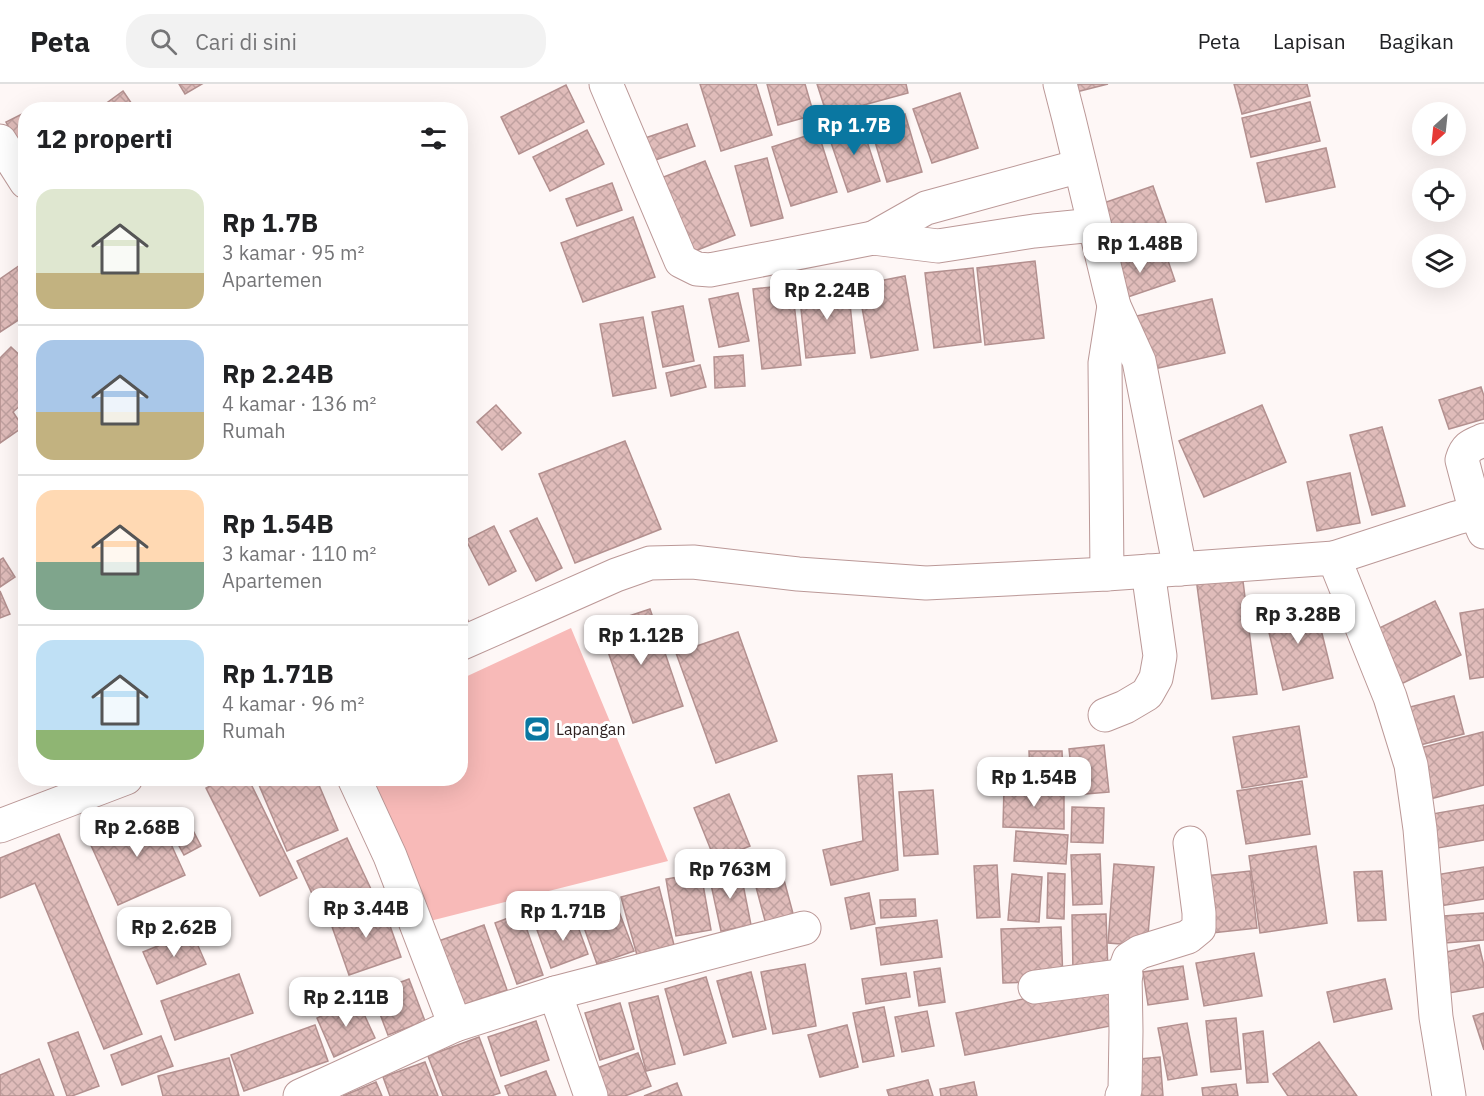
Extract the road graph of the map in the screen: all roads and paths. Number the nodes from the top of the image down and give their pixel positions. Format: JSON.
{"nodes":[{"id":1,"x":606,"y":84,"type":"edge"},
{"id":2,"x":1060,"y":84,"type":"edge"},
{"id":3,"x":0,"y":141,"type":"edge"},
{"id":4,"x":1080,"y":166,"type":"junction"},
{"id":5,"x":18,"y":169,"type":"edge"},
{"id":6,"x":1022,"y":182,"type":"junction"},
{"id":7,"x":1094,"y":225,"type":"junction"},
{"id":8,"x":1034,"y":231,"type":"junction"},
{"id":9,"x":873,"y":238,"type":"junction"},
{"id":10,"x":1114,"y":306,"type":"junction"},
{"id":11,"x":1484,"y":440,"type":"edge"},
{"id":12,"x":1481,"y":519,"type":"edge"},
{"id":13,"x":1334,"y":558,"type":"junction"},
{"id":14,"x":1180,"y":569,"type":"junction"},
{"id":15,"x":1148,"y":571,"type":"junction"},
{"id":16,"x":1107,"y":574,"type":"junction"},
{"id":17,"x":468,"y":640,"type":"edge"},
{"id":18,"x":1105,"y":715,"type":"dead end"},
{"id":19,"x":105,"y":786,"type":"edge"},
{"id":20,"x":358,"y":786,"type":"edge"},
{"id":21,"x":0,"y":826,"type":"edge"},
{"id":22,"x":1190,"y":843,"type":"dead end"},
{"id":23,"x":804,"y":928,"type":"dead end"},
{"id":24,"x":1126,"y":975,"type":"junction"},
{"id":25,"x":1035,"y":987,"type":"dead end"},
{"id":26,"x":555,"y":993,"type":"junction"},
{"id":27,"x":455,"y":1025,"type":"junction"},
{"id":28,"x":300,"y":1096,"type":"edge"},
{"id":29,"x":591,"y":1096,"type":"edge"},
{"id":30,"x":1122,"y":1096,"type":"edge"},
{"id":31,"x":1449,"y":1096,"type":"edge"}],
"edges":[{"from":1,"to":9,"type":"street"},
{"from":2,"to":4,"type":"street"},
{"from":3,"to":5,"type":"street"},
{"from":4,"to":6,"type":"street"},
{"from":4,"to":7,"type":"street"},
{"from":6,"to":8,"type":"street"},
{"from":6,"to":9,"type":"street"},
{"from":7,"to":8,"type":"street"},
{"from":7,"to":10,"type":"street"},
{"from":8,"to":9,"type":"street"},
{"from":10,"to":14,"type":"street"},
{"from":10,"to":16,"type":"street"},
{"from":11,"to":12,"type":"street"},
{"from":12,"to":13,"type":"street"},
{"from":13,"to":14,"type":"street"},
{"from":13,"to":31,"type":"street"},
{"from":14,"to":15,"type":"street"},
{"from":15,"to":16,"type":"street"},
{"from":15,"to":18,"type":"street"},
{"from":16,"to":17,"type":"street"},
{"from":19,"to":21,"type":"street"},
{"from":20,"to":27,"type":"street"},
{"from":22,"to":24,"type":"street"},
{"from":23,"to":26,"type":"street"},
{"from":24,"to":25,"type":"street"},
{"from":24,"to":30,"type":"street"},
{"from":26,"to":27,"type":"street"},
{"from":26,"to":29,"type":"street"},
{"from":27,"to":28,"type":"street"}]}
